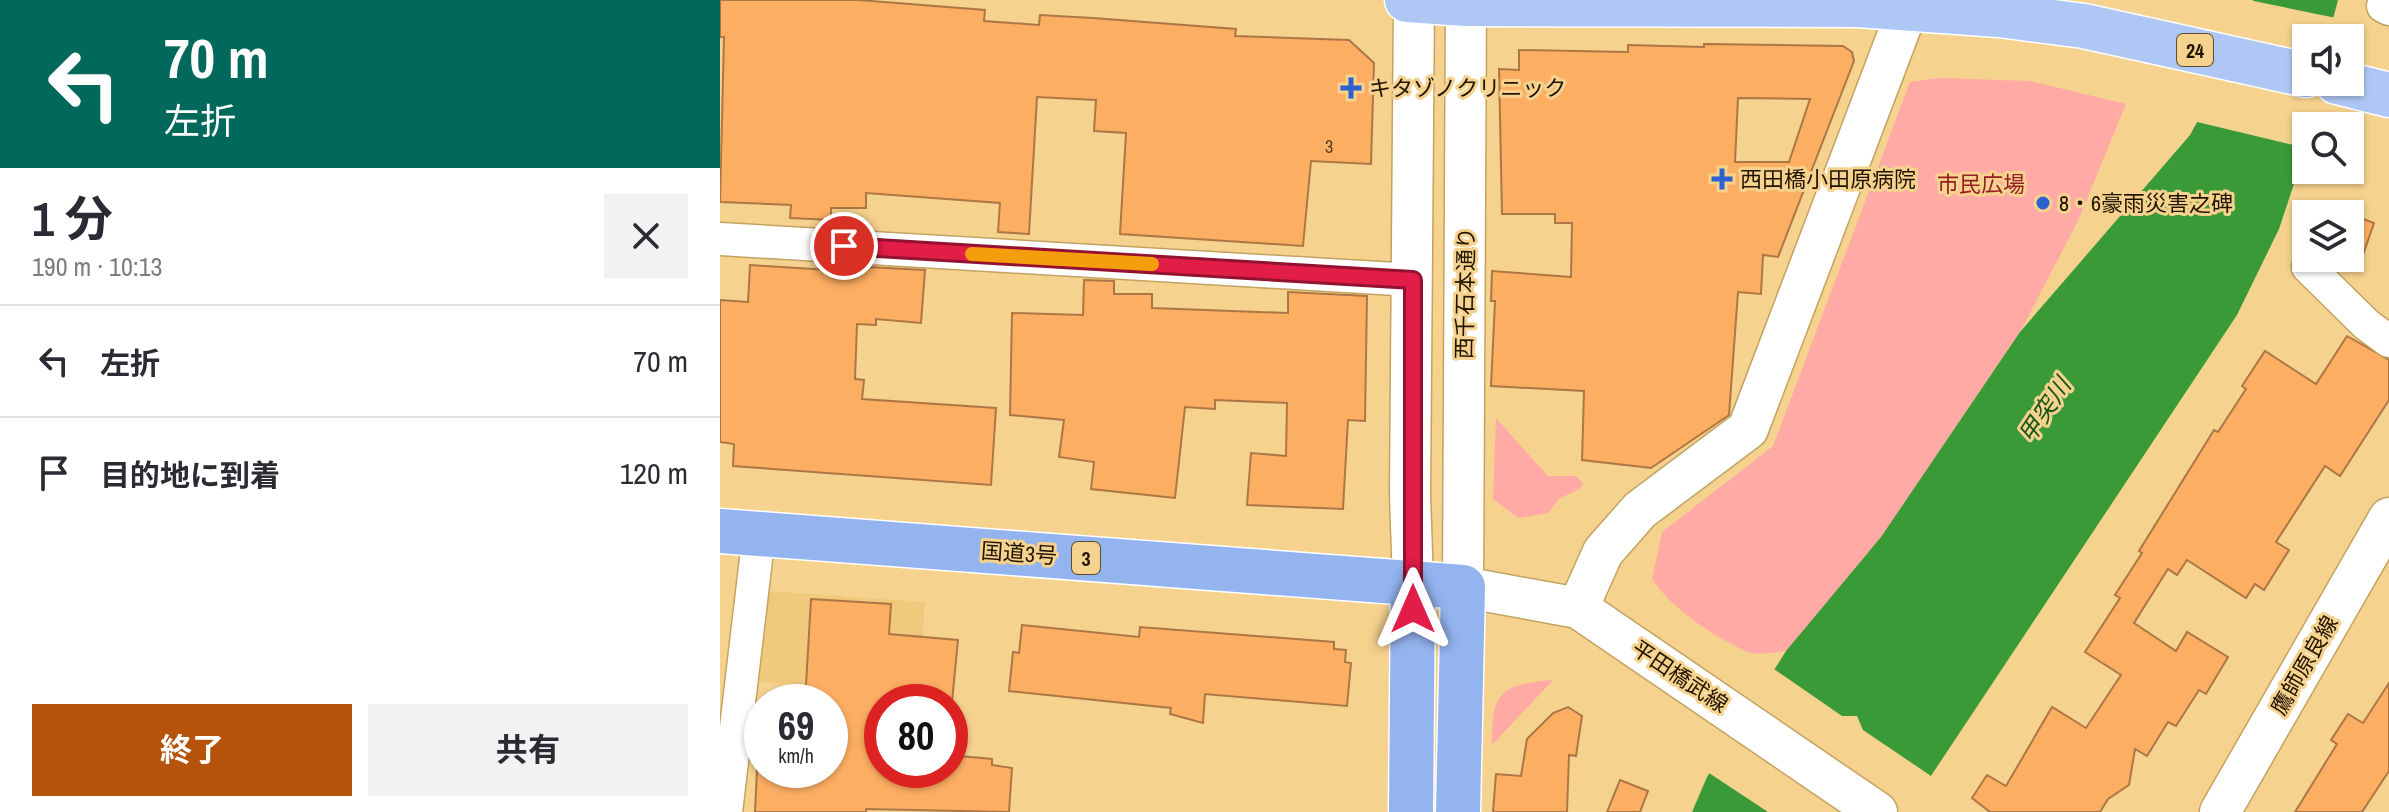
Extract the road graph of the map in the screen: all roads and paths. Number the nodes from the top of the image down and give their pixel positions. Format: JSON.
{"nodes":[{"id":1,"x":1407,"y":0,"type":"edge"},
{"id":2,"x":1414,"y":0,"type":"edge"},
{"id":3,"x":2385,"y":0,"type":"edge"},
{"id":4,"x":1466,"y":2,"type":"edge"},
{"id":5,"x":1909,"y":5,"type":"edge"},
{"id":6,"x":2389,"y":9,"type":"edge"},
{"id":7,"x":2292,"y":72,"type":"edge"},
{"id":8,"x":720,"y":239,"type":"edge"},
{"id":9,"x":2313,"y":272,"type":"edge"},
{"id":10,"x":1413,"y":280,"type":"junction"},
{"id":11,"x":2389,"y":341,"type":"edge"},
{"id":12,"x":2389,"y":518,"type":"edge"},
{"id":13,"x":739,"y":532,"type":"edge"},
{"id":14,"x":1413,"y":582,"type":"junction"},
{"id":15,"x":1463,"y":587,"type":"junction"},
{"id":16,"x":1578,"y":608,"type":"junction"},
{"id":17,"x":726,"y":812,"type":"edge"},
{"id":18,"x":1411,"y":812,"type":"edge"},
{"id":19,"x":1458,"y":812,"type":"edge"},
{"id":20,"x":1877,"y":812,"type":"edge"},
{"id":21,"x":2220,"y":812,"type":"edge"}],
"edges":[{"from":1,"to":2,"type":"main road","number":"24"},
{"from":2,"to":4,"type":"main road","number":"24"},
{"from":2,"to":10,"type":"street"},
{"from":3,"to":6,"type":"street"},
{"from":4,"to":5,"type":"main road","number":"24"},
{"from":4,"to":15,"type":"street","name":"西千石本通り"},
{"from":5,"to":7,"type":"main road","number":"24"},
{"from":5,"to":16,"type":"street"},
{"from":8,"to":10,"type":"street"},
{"from":9,"to":11,"type":"street"},
{"from":10,"to":14,"type":"street"},
{"from":12,"to":21,"type":"street","name":"鷹師原良線"},
{"from":13,"to":14,"type":"highway","name":"国道3号","number":"3"},
{"from":13,"to":17,"type":"street"},
{"from":14,"to":15,"type":"highway","name":"国道3号","number":"3"},
{"from":14,"to":18,"type":"highway"},
{"from":15,"to":16,"type":"street","name":"平田橋武線"},
{"from":15,"to":19,"type":"highway"},
{"from":16,"to":20,"type":"street","name":"平田橋武線"}]}
